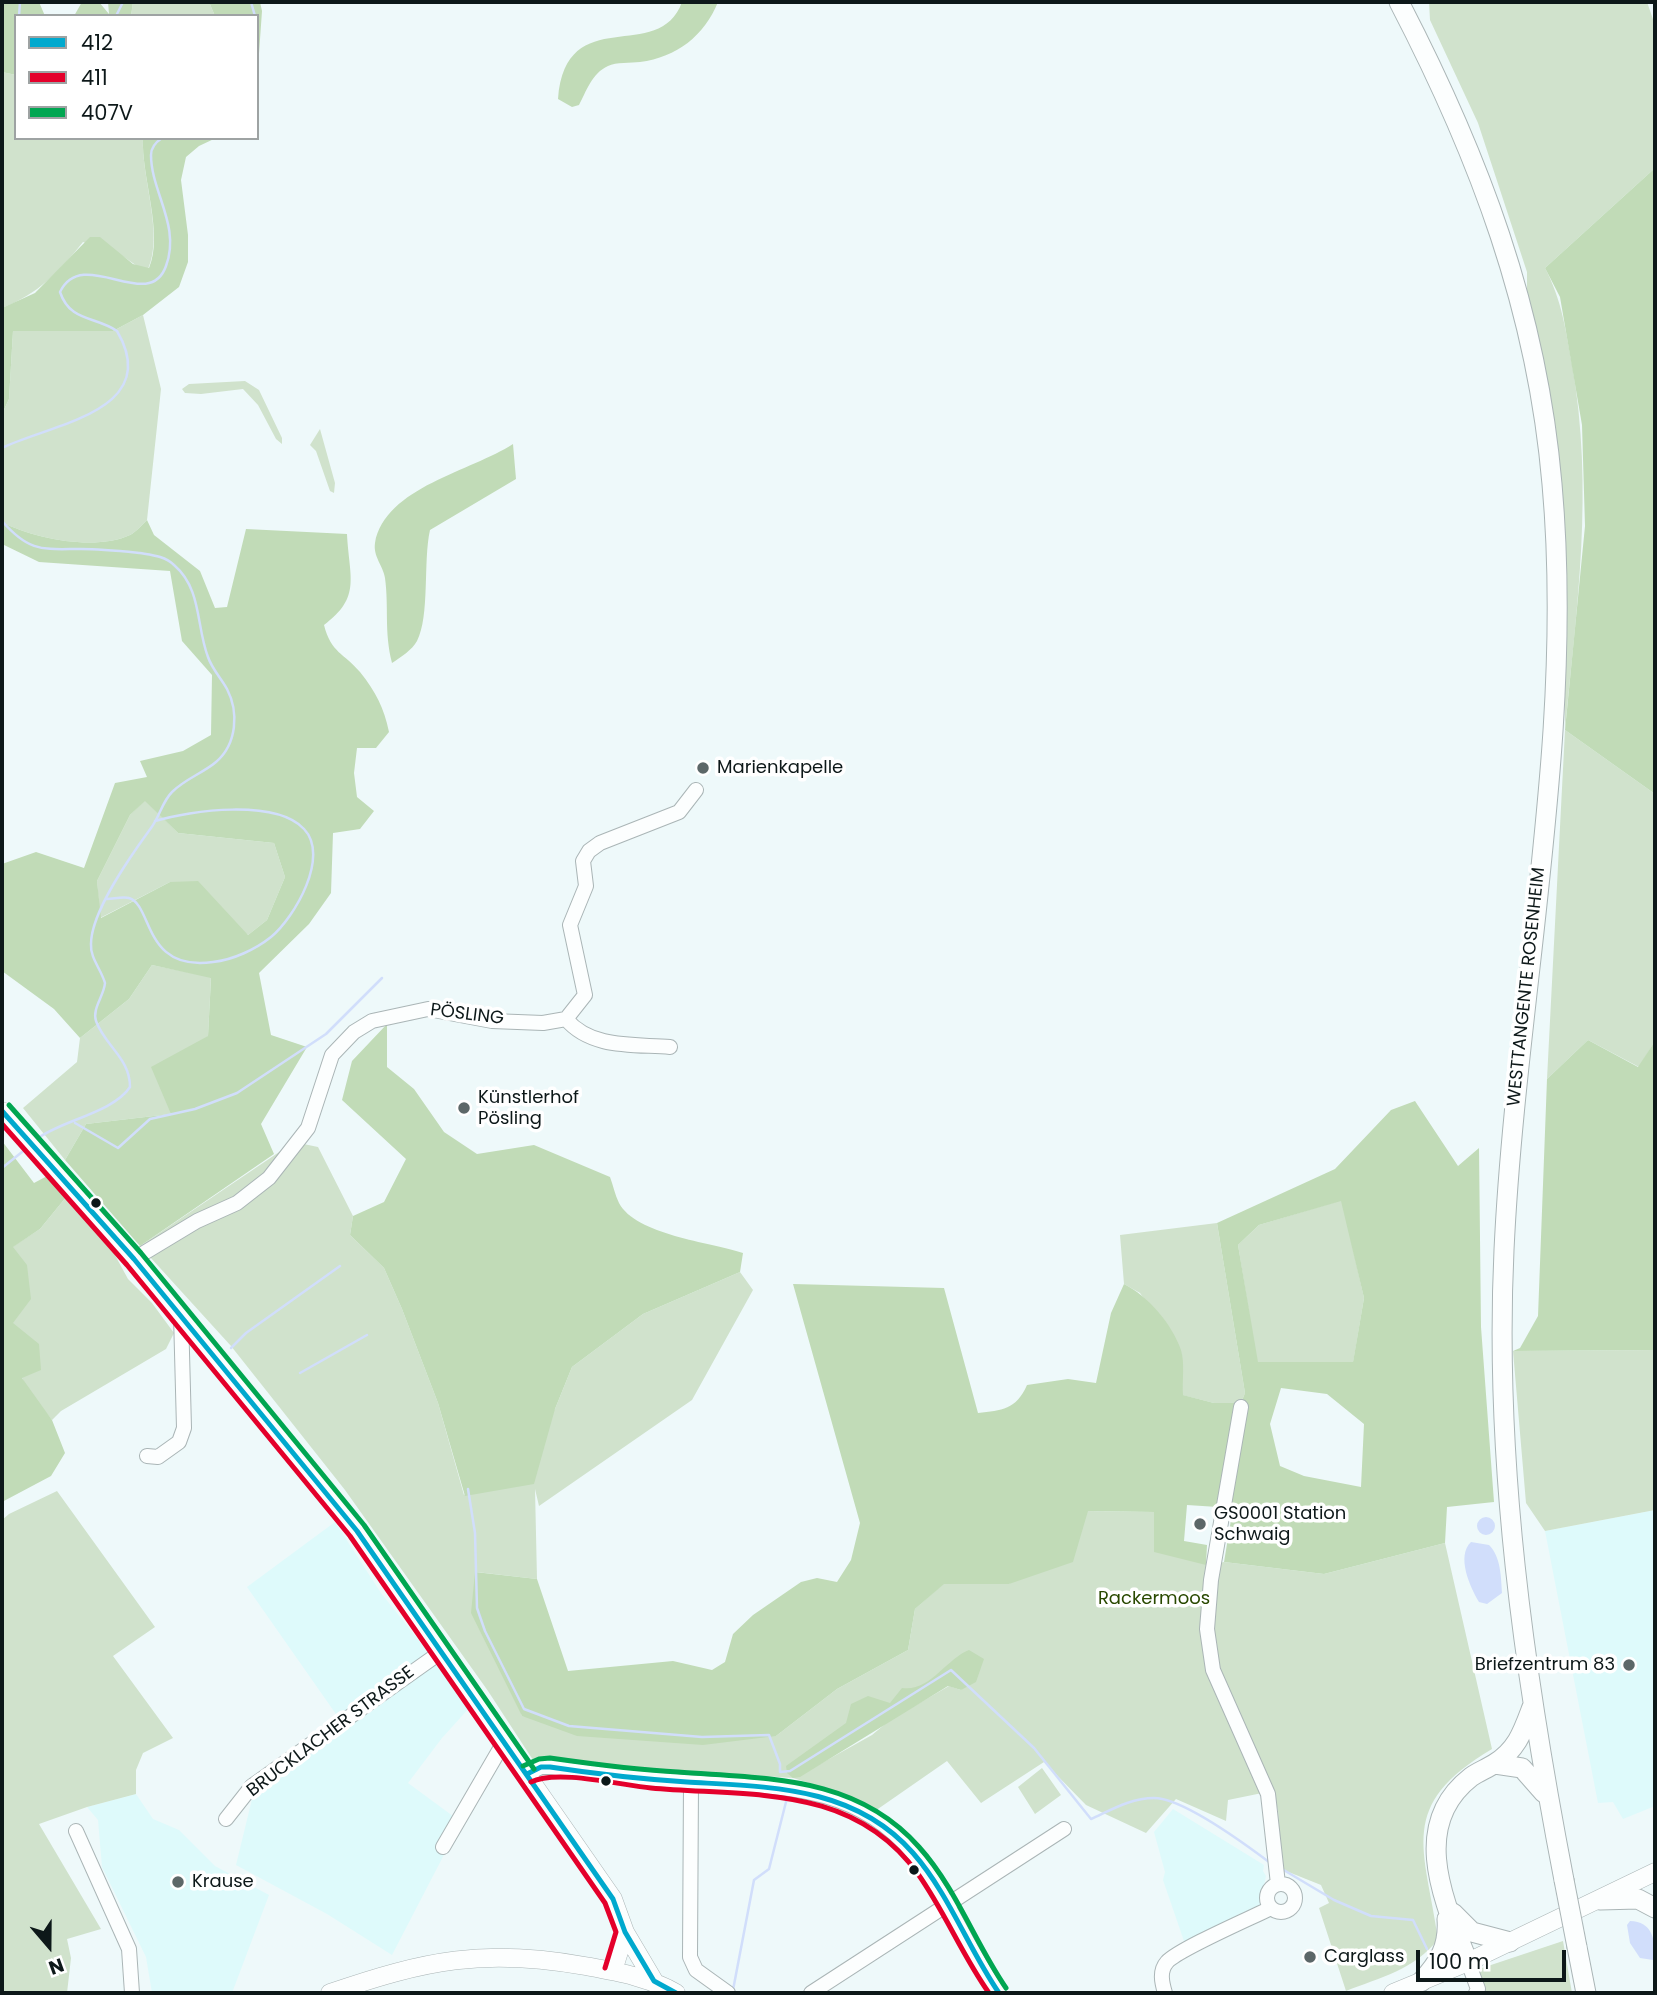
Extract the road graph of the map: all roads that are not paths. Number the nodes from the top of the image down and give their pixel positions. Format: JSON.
{"nodes":[{"id":1,"x":1399,"y":2,"type":"edge"},
{"id":2,"x":695,"y":790,"type":"dead end"},
{"id":3,"x":566,"y":1019,"type":"junction"},
{"id":4,"x":670,"y":1047,"type":"dead end"},
{"id":5,"x":7,"y":1116,"type":"edge"},
{"id":6,"x":134,"y":1259,"type":"junction"},
{"id":7,"x":181,"y":1315,"type":"junction"},
{"id":8,"x":1241,"y":1407,"type":"dead end"},
{"id":9,"x":147,"y":1456,"type":"dead end"},
{"id":10,"x":441,"y":1652,"type":"junction"},
{"id":11,"x":1533,"y":1703,"type":"junction"},
{"id":12,"x":504,"y":1742,"type":"junction"},
{"id":13,"x":1495,"y":1764,"type":"junction"},
{"id":14,"x":527,"y":1774,"type":"junction"},
{"id":15,"x":691,"y":1783,"type":"junction"},
{"id":16,"x":1548,"y":1799,"type":"junction"},
{"id":17,"x":226,"y":1819,"type":"dead end"},
{"id":18,"x":1064,"y":1829,"type":"dead end"},
{"id":19,"x":76,"y":1831,"type":"dead end"},
{"id":20,"x":443,"y":1847,"type":"dead end"},
{"id":21,"x":1655,"y":1872,"type":"edge"},
{"id":22,"x":1279,"y":1884,"type":"junction"},
{"id":23,"x":1600,"y":1900,"type":"junction"},
{"id":24,"x":1446,"y":1904,"type":"junction"},
{"id":25,"x":951,"y":1905,"type":"junction"},
{"id":26,"x":1271,"y":1908,"type":"junction"},
{"id":27,"x":1655,"y":1908,"type":"edge"},
{"id":28,"x":625,"y":1932,"type":"junction"},
{"id":29,"x":1510,"y":1942,"type":"junction"},
{"id":30,"x":1468,"y":1962,"type":"junction"},
{"id":31,"x":613,"y":1971,"type":"junction"},
{"id":32,"x":654,"y":1981,"type":"junction"},
{"id":33,"x":1421,"y":1982,"type":"junction"},
{"id":34,"x":132,"y":1993,"type":"edge"},
{"id":35,"x":330,"y":1993,"type":"edge"},
{"id":36,"x":676,"y":1993,"type":"edge"},
{"id":37,"x":728,"y":1993,"type":"edge"},
{"id":38,"x":811,"y":1993,"type":"edge"},
{"id":39,"x":999,"y":1993,"type":"edge"},
{"id":40,"x":1165,"y":1993,"type":"edge"},
{"id":41,"x":1393,"y":1993,"type":"edge"},
{"id":42,"x":1476,"y":1993,"type":"edge"},
{"id":43,"x":1586,"y":1993,"type":"edge"}],
"edges":[{"from":1,"to":11,"type":"highway","name":"WESTTANGENTE ROSENHEIM"},
{"from":2,"to":3,"type":"street"},
{"from":3,"to":4,"type":"street"},
{"from":3,"to":6,"type":"street","name":"PÖSLING"},
{"from":5,"to":6,"type":"main road"},
{"from":6,"to":7,"type":"main road"},
{"from":7,"to":9,"type":"street"},
{"from":7,"to":10,"type":"main road"},
{"from":8,"to":22,"type":"street"},
{"from":10,"to":12,"type":"main road"},
{"from":10,"to":17,"type":"street","name":"BRUCKLACHER STRASSE"},
{"from":11,"to":13,"type":"highway"},
{"from":11,"to":16,"type":"highway","name":"WESTTANGENTE ROSENHEIM"},
{"from":12,"to":14,"type":"main road"},
{"from":12,"to":20,"type":"street"},
{"from":13,"to":16,"type":"highway"},
{"from":13,"to":24,"type":"highway"},
{"from":14,"to":15,"type":"street"},
{"from":14,"to":28,"type":"main road"},
{"from":15,"to":25,"type":"street"},
{"from":15,"to":37,"type":"street"},
{"from":16,"to":43,"type":"highway","name":"WESTTANGENTE ROSENHEIM","bridge":true},
{"from":18,"to":25,"type":"street"},
{"from":19,"to":34,"type":"street"},
{"from":21,"to":23,"type":"main road"},
{"from":22,"to":26,"type":"street"},
{"from":22,"to":26,"type":"street"},
{"from":23,"to":27,"type":"highway"},
{"from":23,"to":29,"type":"main road"},
{"from":24,"to":29,"type":"highway"},
{"from":24,"to":30,"type":"highway"},
{"from":24,"to":33,"type":"highway"},
{"from":25,"to":38,"type":"street"},
{"from":25,"to":39,"type":"street"},
{"from":26,"to":40,"type":"street"},
{"from":28,"to":31,"type":"main road"},
{"from":28,"to":32,"type":"main road"},
{"from":29,"to":30,"type":"main road"},
{"from":30,"to":33,"type":"main road"},
{"from":30,"to":42,"type":"street"},
{"from":31,"to":32,"type":"main road"},
{"from":31,"to":35,"type":"main road"},
{"from":32,"to":36,"type":"main road"},
{"from":33,"to":41,"type":"main road"}]}
